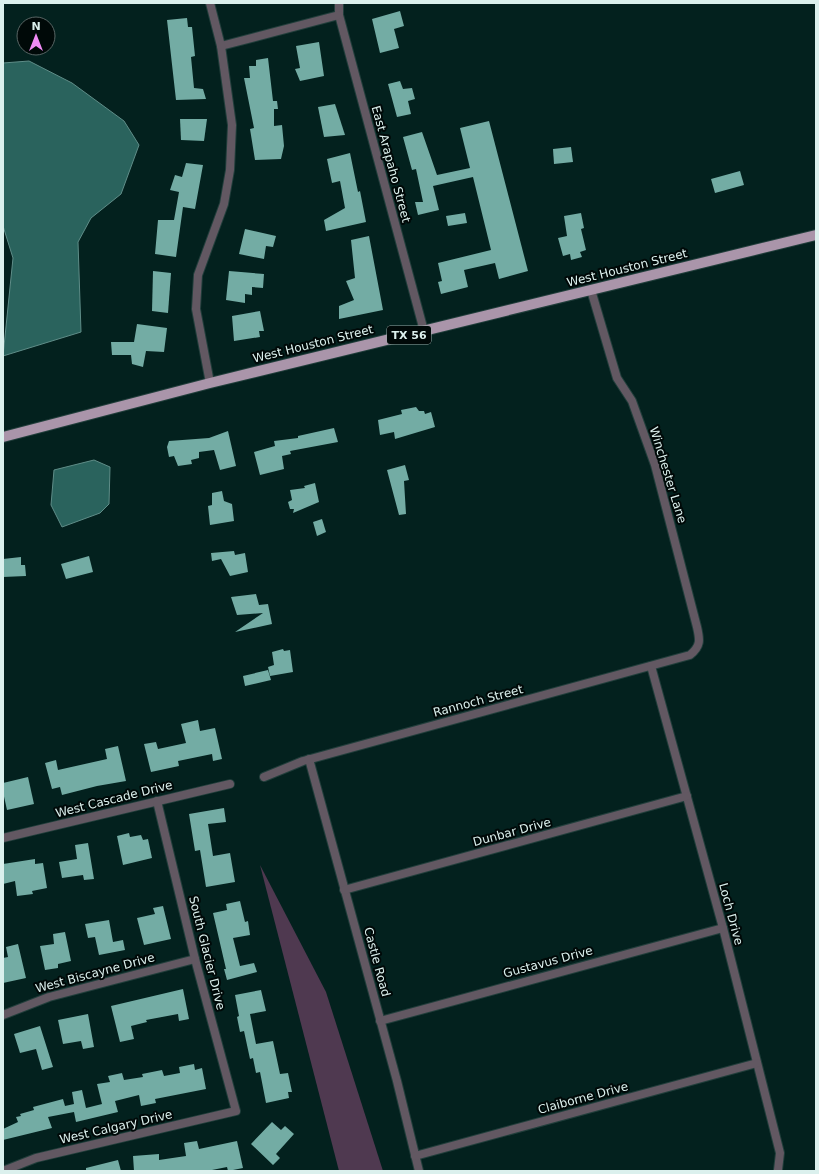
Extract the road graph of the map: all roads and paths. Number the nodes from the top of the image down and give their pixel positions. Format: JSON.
{"nodes":[{"id":1,"x":210,"y":3,"type":"edge"},
{"id":2,"x":339,"y":3,"type":"edge"},
{"id":3,"x":339,"y":15,"type":"junction"},
{"id":4,"x":221,"y":46,"type":"junction"},
{"id":5,"x":816,"y":235,"type":"edge"},
{"id":6,"x":592,"y":290,"type":"junction"},
{"id":7,"x":424,"y":331,"type":"junction"},
{"id":8,"x":210,"y":383,"type":"junction"},
{"id":9,"x":3,"y":437,"type":"edge"},
{"id":10,"x":698,"y":649,"type":"joint"},
{"id":11,"x":651,"y":666,"type":"junction"},
{"id":12,"x":309,"y":759,"type":"junction"},
{"id":13,"x":264,"y":777,"type":"dead end"},
{"id":14,"x":230,"y":784,"type":"dead end"},
{"id":15,"x":687,"y":796,"type":"junction"},
{"id":16,"x":157,"y":801,"type":"junction"},
{"id":17,"x":3,"y":838,"type":"edge"},
{"id":18,"x":344,"y":890,"type":"junction"},
{"id":19,"x":723,"y":928,"type":"junction"},
{"id":20,"x":195,"y":959,"type":"junction"},
{"id":21,"x":3,"y":1014,"type":"edge"},
{"id":22,"x":380,"y":1021,"type":"junction"},
{"id":23,"x":757,"y":1063,"type":"junction"},
{"id":24,"x":236,"y":1111,"type":"joint"},
{"id":25,"x":415,"y":1156,"type":"junction"},
{"id":26,"x":778,"y":1170,"type":"dead end"},
{"id":27,"x":3,"y":1171,"type":"edge"},
{"id":28,"x":419,"y":1171,"type":"edge"}],
"edges":[{"from":1,"to":4,"type":"street"},
{"from":2,"to":3,"type":"street","name":"East Arapaho Street"},
{"from":3,"to":4,"type":"street"},
{"from":3,"to":7,"type":"street","name":"East Arapaho Street"},
{"from":4,"to":8,"type":"street"},
{"from":5,"to":6,"type":"main road","name":"West Houston Street","number":"TX 56"},
{"from":6,"to":7,"type":"main road","name":"West Houston Street","number":"TX 56"},
{"from":6,"to":10,"type":"street","name":"Winchester Lane"},
{"from":7,"to":8,"type":"main road","name":"West Houston Street","number":"TX 56"},
{"from":8,"to":9,"type":"main road","name":"West Houston Street","number":"TX 56"},
{"from":10,"to":11,"type":"street","name":"Rannoch Street"},
{"from":11,"to":12,"type":"street","name":"Rannoch Street"},
{"from":11,"to":15,"type":"street","name":"Loch Drive"},
{"from":12,"to":13,"type":"street","name":"Rannoch Street"},
{"from":12,"to":18,"type":"street","name":"Castle Road"},
{"from":14,"to":16,"type":"street","name":"West Cascade Drive"},
{"from":15,"to":18,"type":"street","name":"Dunbar Drive"},
{"from":15,"to":19,"type":"street","name":"Loch Drive"},
{"from":16,"to":17,"type":"street","name":"West Cascade Drive"},
{"from":16,"to":20,"type":"street","name":"South Glacier Drive"},
{"from":18,"to":22,"type":"street","name":"Castle Road"},
{"from":19,"to":22,"type":"street","name":"Gustavus Drive"},
{"from":19,"to":23,"type":"street","name":"Loch Drive"},
{"from":20,"to":21,"type":"street","name":"West Biscayne Drive"},
{"from":20,"to":24,"type":"street","name":"South Glacier Drive"},
{"from":22,"to":25,"type":"street","name":"Castle Road"},
{"from":23,"to":25,"type":"street","name":"Claiborne Drive"},
{"from":23,"to":26,"type":"street","name":"Loch Drive"},
{"from":24,"to":27,"type":"street","name":"West Calgary Drive"},
{"from":25,"to":28,"type":"street","name":"Castle Road"}]}
